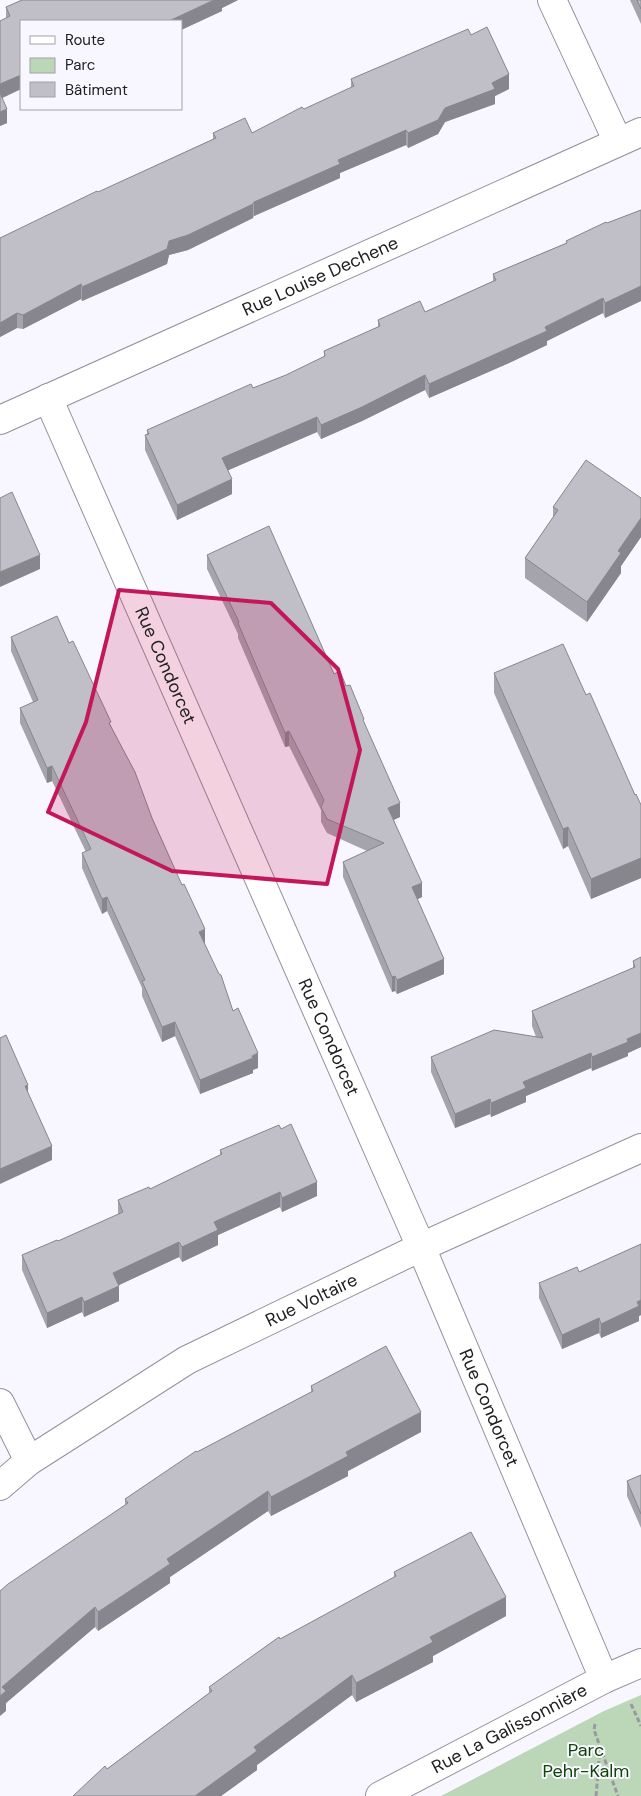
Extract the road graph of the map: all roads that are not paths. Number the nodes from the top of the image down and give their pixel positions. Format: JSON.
{"nodes":[{"id":1,"x":552,"y":0,"type":"edge"},
{"id":2,"x":629,"y":137,"type":"edge"},
{"id":3,"x":48,"y":398,"type":"junction"},
{"id":4,"x":0,"y":420,"type":"edge"},
{"id":5,"x":641,"y":1148,"type":"edge"},
{"id":6,"x":421,"y":1247,"type":"junction"},
{"id":7,"x":0,"y":1403,"type":"edge"},
{"id":8,"x":29,"y":1461,"type":"junction"},
{"id":9,"x":0,"y":1486,"type":"edge"},
{"id":10,"x":641,"y":1662,"type":"edge"},
{"id":11,"x":604,"y":1679,"type":"junction"},
{"id":12,"x":380,"y":1796,"type":"edge"}],
"edges":[{"from":1,"to":2,"type":"street"},
{"from":2,"to":3,"type":"street","name":"Rue Louise Dechene"},
{"from":3,"to":4,"type":"street","name":"Rue Louise Dechene"},
{"from":3,"to":6,"type":"street","name":"Rue Condorcet"},
{"from":5,"to":6,"type":"street","name":"Rue Voltaire"},
{"from":6,"to":8,"type":"street","name":"Rue Voltaire"},
{"from":6,"to":11,"type":"street","name":"Rue Condorcet"},
{"from":7,"to":8,"type":"street"},
{"from":8,"to":9,"type":"street","name":"Rue Voltaire"},
{"from":10,"to":11,"type":"street","name":"Rue La Galissonnière"},
{"from":11,"to":12,"type":"street","name":"Rue La Galissonnière"}]}
